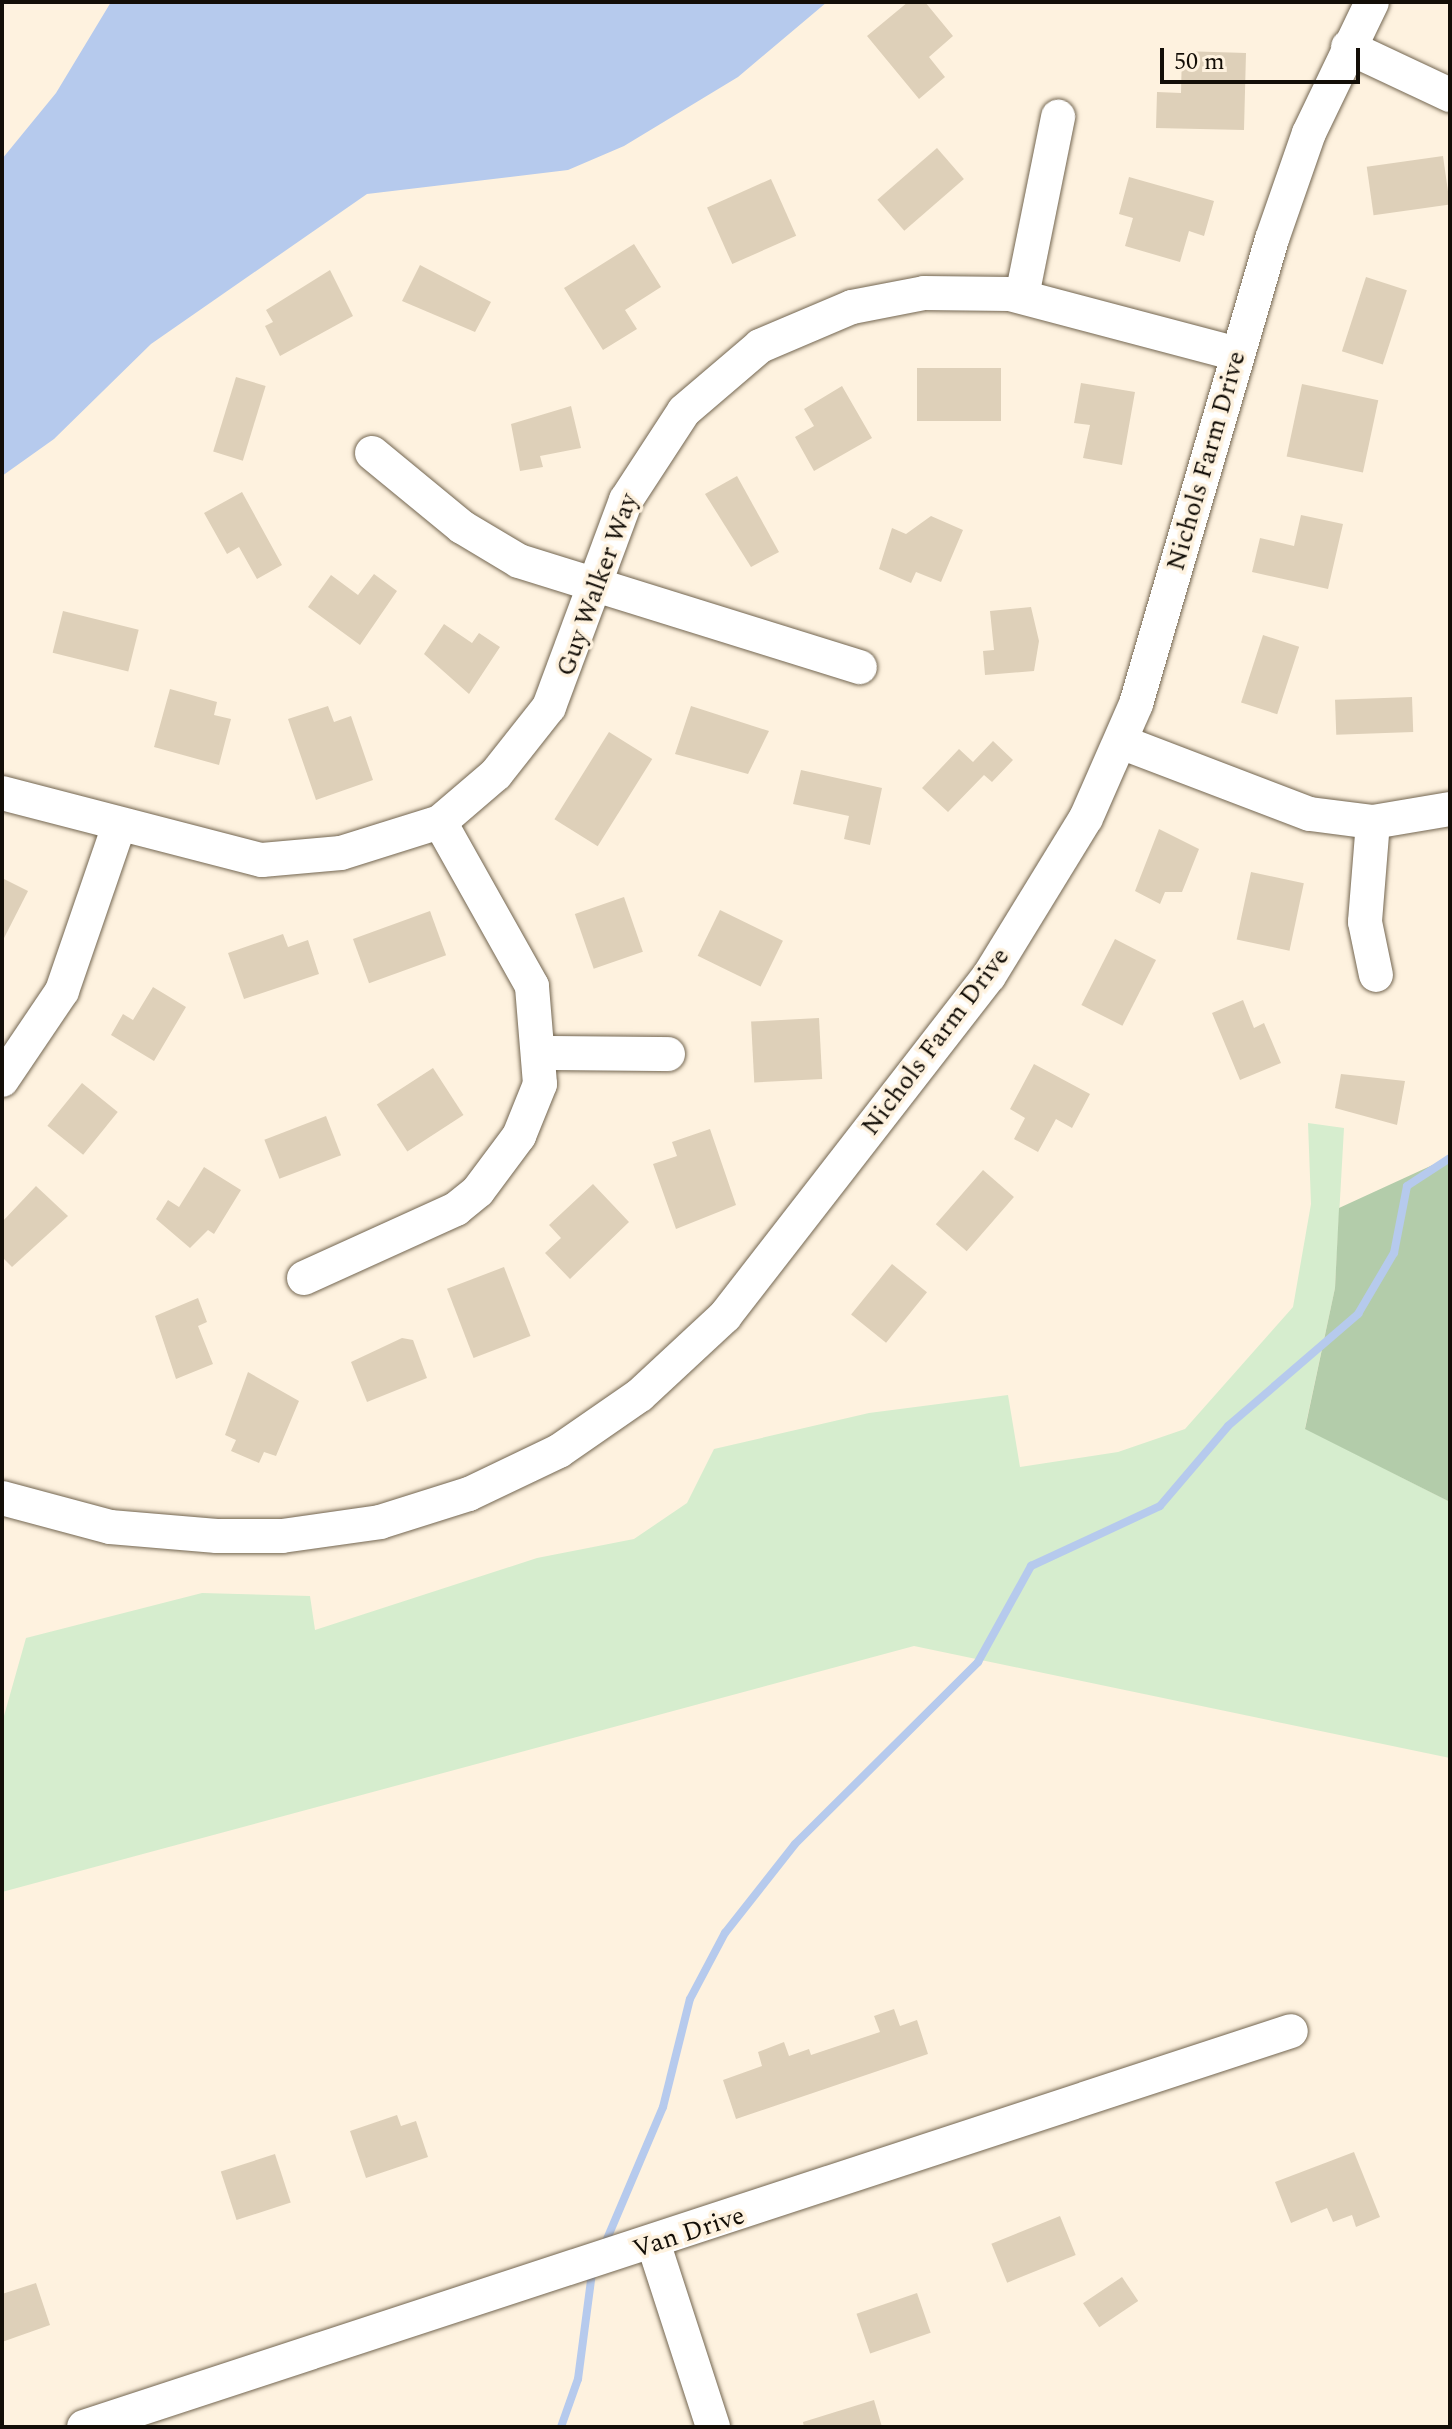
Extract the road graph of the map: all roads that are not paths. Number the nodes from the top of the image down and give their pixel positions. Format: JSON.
{"nodes":[{"id":1,"x":1372,"y":2,"type":"edge"},
{"id":2,"x":1348,"y":47,"type":"junction"},
{"id":3,"x":1450,"y":95,"type":"edge"},
{"id":4,"x":1058,"y":117,"type":"dead end"},
{"id":5,"x":1022,"y":296,"type":"junction"},
{"id":6,"x":1237,"y":354,"type":"junction"},
{"id":7,"x":372,"y":453,"type":"dead end"},
{"id":8,"x":593,"y":590,"type":"junction"},
{"id":9,"x":860,"y":667,"type":"dead end"},
{"id":10,"x":1121,"y":742,"type":"junction"},
{"id":11,"x":2,"y":793,"type":"edge"},
{"id":12,"x":1450,"y":809,"type":"edge"},
{"id":13,"x":440,"y":822,"type":"junction"},
{"id":14,"x":1373,"y":822,"type":"junction"},
{"id":15,"x":118,"y":828,"type":"junction"},
{"id":16,"x":1376,"y":975,"type":"dead end"},
{"id":17,"x":543,"y":1053,"type":"junction"},
{"id":18,"x":668,"y":1054,"type":"dead end"},
{"id":19,"x":2,"y":1080,"type":"edge"},
{"id":20,"x":304,"y":1278,"type":"dead end"},
{"id":21,"x":2,"y":1498,"type":"edge"},
{"id":22,"x":1291,"y":2031,"type":"dead end"},
{"id":23,"x":654,"y":2245,"type":"junction"},
{"id":24,"x":84,"y":2427,"type":"edge"},
{"id":25,"x":713,"y":2427,"type":"edge"}],
"edges":[{"from":1,"to":2,"type":"street","name":"Nichols Farm Drive"},
{"from":2,"to":3,"type":"street"},
{"from":2,"to":6,"type":"street","name":"Nichols Farm Drive"},
{"from":4,"to":5,"type":"street"},
{"from":5,"to":6,"type":"street","name":"Guy Walker Way"},
{"from":5,"to":8,"type":"street","name":"Guy Walker Way"},
{"from":6,"to":10,"type":"street","name":"Nichols Farm Drive"},
{"from":7,"to":8,"type":"street"},
{"from":8,"to":9,"type":"street"},
{"from":8,"to":13,"type":"street","name":"Guy Walker Way"},
{"from":10,"to":14,"type":"street"},
{"from":10,"to":21,"type":"street","name":"Nichols Farm Drive"},
{"from":11,"to":15,"type":"street","name":"Guy Walker Way"},
{"from":12,"to":14,"type":"street"},
{"from":13,"to":15,"type":"street","name":"Guy Walker Way"},
{"from":13,"to":17,"type":"street"},
{"from":14,"to":16,"type":"street"},
{"from":15,"to":19,"type":"street"},
{"from":17,"to":18,"type":"street"},
{"from":17,"to":20,"type":"street"},
{"from":22,"to":23,"type":"street","name":"Van Drive"},
{"from":23,"to":24,"type":"street","name":"Van Drive"},
{"from":23,"to":25,"type":"street"}]}
